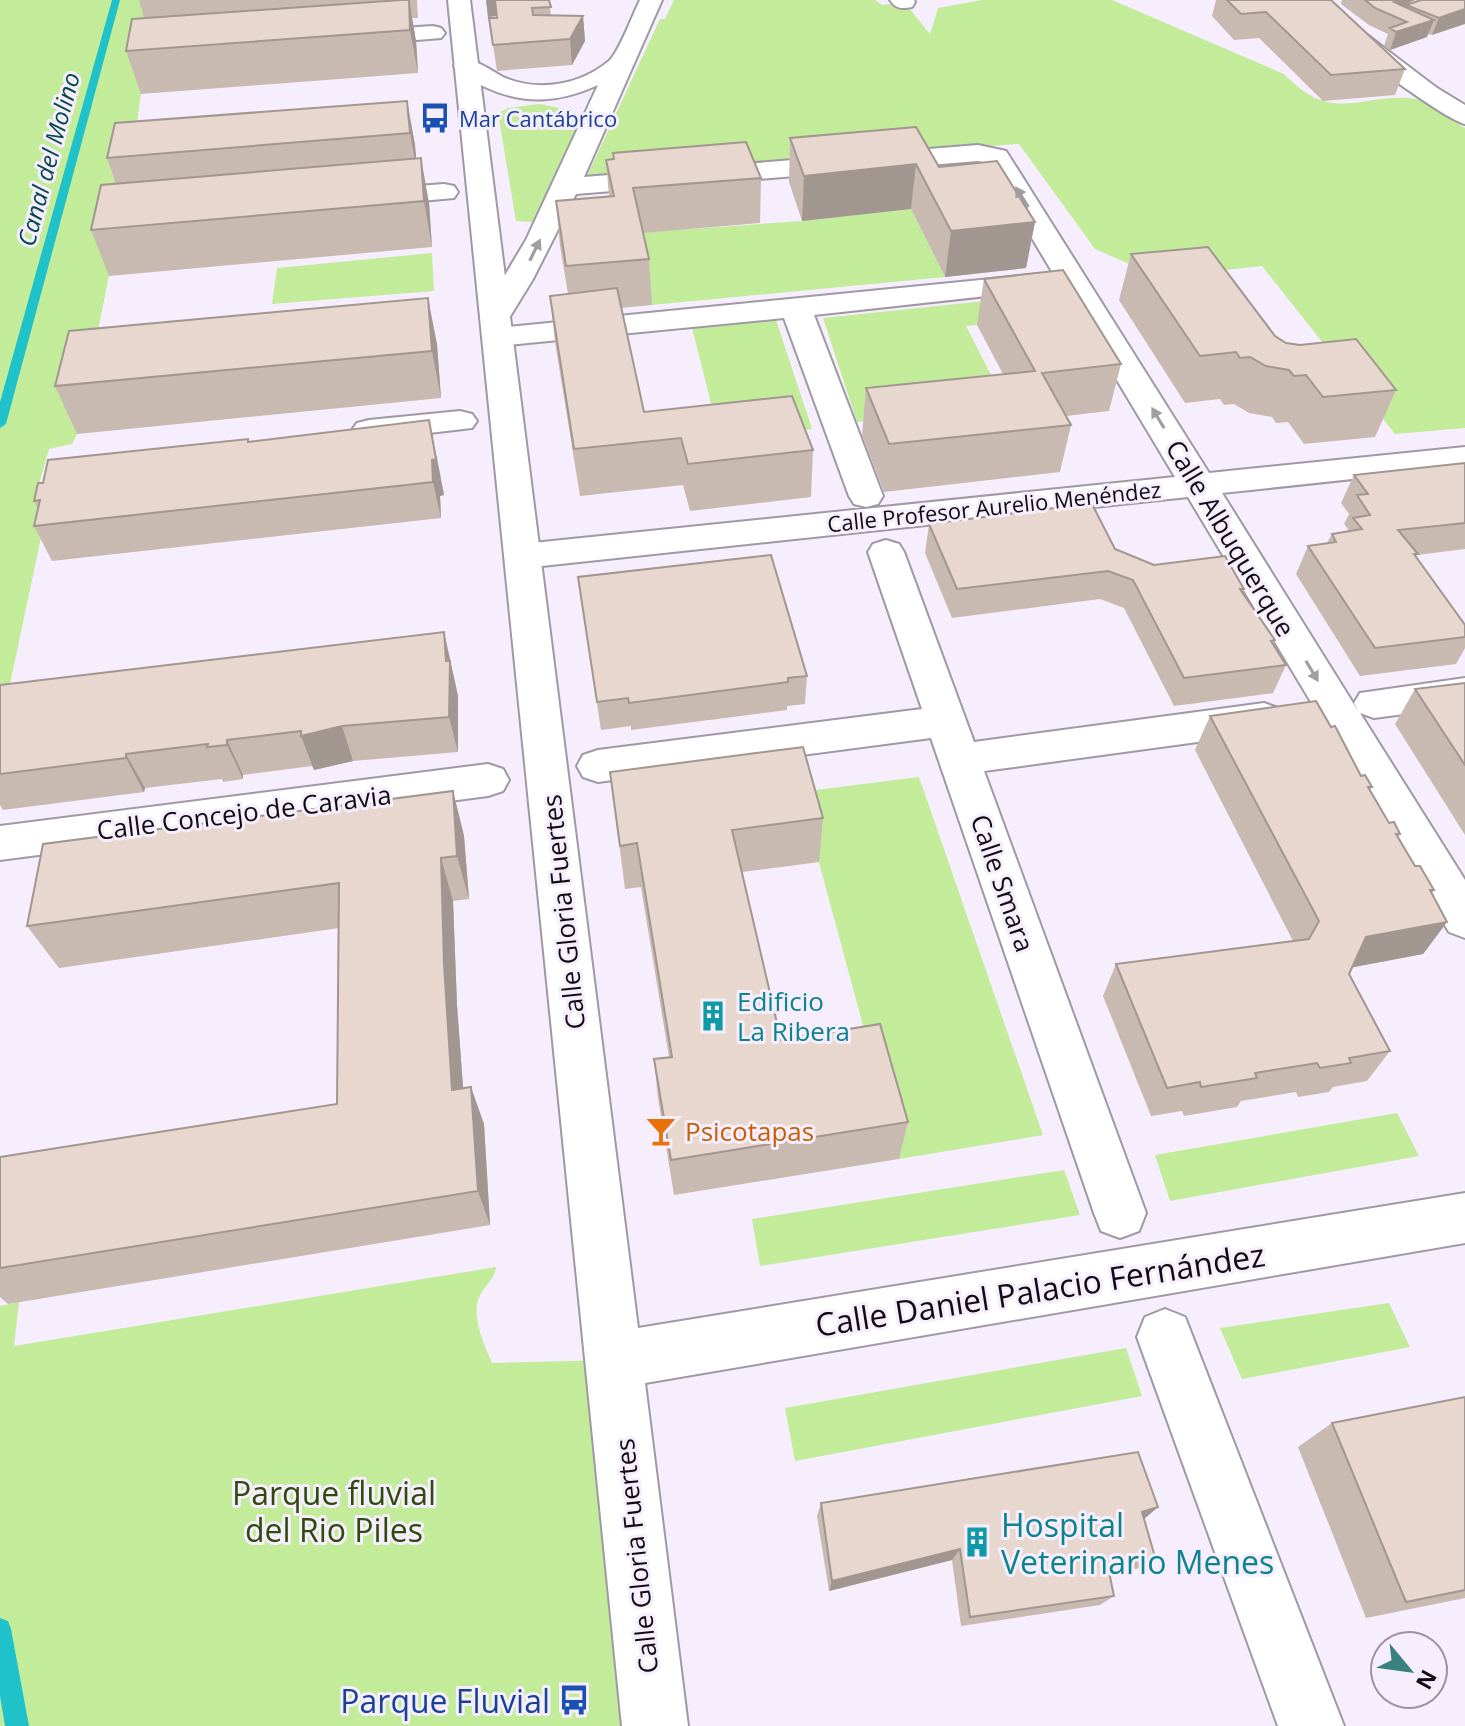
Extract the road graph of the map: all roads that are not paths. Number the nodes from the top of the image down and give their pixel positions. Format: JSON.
{"nodes":[{"id":1,"x":459,"y":0,"type":"edge"},
{"id":2,"x":651,"y":0,"type":"edge"},
{"id":3,"x":1307,"y":0,"type":"edge"},
{"id":4,"x":433,"y":33,"type":"dead end"},
{"id":5,"x":338,"y":39,"type":"edge"},
{"id":6,"x":466,"y":66,"type":"junction"},
{"id":7,"x":617,"y":66,"type":"junction"},
{"id":8,"x":550,"y":96,"type":"junction"},
{"id":9,"x":1465,"y":116,"type":"edge"},
{"id":10,"x":472,"y":122,"type":"junction"},
{"id":11,"x":597,"y":123,"type":"junction"},
{"id":12,"x":566,"y":187,"type":"junction"},
{"id":13,"x":444,"y":192,"type":"dead end"},
{"id":14,"x":336,"y":201,"type":"edge"},
{"id":15,"x":1075,"y":280,"type":"junction"},
{"id":16,"x":796,"y":308,"type":"junction"},
{"id":17,"x":496,"y":327,"type":"junction"},
{"id":18,"x":460,"y":421,"type":"dead end"},
{"id":19,"x":337,"y":434,"type":"edge"},
{"id":20,"x":1465,"y":457,"type":"edge"},
{"id":21,"x":1199,"y":485,"type":"junction"},
{"id":22,"x":866,"y":496,"type":"dead end"},
{"id":23,"x":886,"y":552,"type":"dead end"},
{"id":24,"x":523,"y":556,"type":"junction"},
{"id":25,"x":1465,"y":692,"type":"edge"},
{"id":26,"x":1374,"y":703,"type":"dead end"},
{"id":27,"x":1302,"y":713,"type":"edge"},
{"id":28,"x":952,"y":740,"type":"junction"},
{"id":29,"x":598,"y":766,"type":"dead end"},
{"id":30,"x":488,"y":780,"type":"dead end"},
{"id":31,"x":0,"y":843,"type":"edge"},
{"id":32,"x":1465,"y":919,"type":"edge"},
{"id":33,"x":1120,"y":1213,"type":"dead end"},
{"id":34,"x":1465,"y":1218,"type":"edge"},
{"id":35,"x":1165,"y":1337,"type":"dead end"},
{"id":36,"x":614,"y":1360,"type":"junction"},
{"id":37,"x":655,"y":1726,"type":"edge"},
{"id":38,"x":1311,"y":1726,"type":"edge"}],
"edges":[{"from":1,"to":6,"type":"street","name":"Calle Gloria Fuertes"},
{"from":2,"to":7,"type":"street"},
{"from":3,"to":9,"type":"street"},
{"from":4,"to":5,"type":"street"},
{"from":6,"to":8,"type":"street"},
{"from":6,"to":10,"type":"street","name":"Calle Gloria Fuertes"},
{"from":7,"to":8,"type":"street"},
{"from":7,"to":11,"type":"street"},
{"from":8,"to":10,"type":"street"},
{"from":8,"to":11,"type":"street"},
{"from":10,"to":17,"type":"street","name":"Calle Gloria Fuertes"},
{"from":11,"to":12,"type":"street"},
{"from":15,"to":12,"type":"street","name":"Calle Albuquerque","one_way":true},
{"from":17,"to":12,"type":"street","one_way":true},
{"from":13,"to":14,"type":"street"},
{"from":15,"to":16,"type":"street"},
{"from":21,"to":15,"type":"street","name":"Calle Albuquerque","one_way":true},
{"from":16,"to":17,"type":"street"},
{"from":16,"to":22,"type":"street"},
{"from":17,"to":24,"type":"street","name":"Calle Gloria Fuertes"},
{"from":18,"to":19,"type":"street"},
{"from":20,"to":21,"type":"street","name":"Calle Profesor Aurelio Menéndez"},
{"from":21,"to":24,"type":"street","name":"Calle Profesor Aurelio Menéndez"},
{"from":21,"to":32,"type":"street","name":"Calle Albuquerque","one_way":true},
{"from":23,"to":28,"type":"street","name":"Calle Smara"},
{"from":24,"to":36,"type":"street","name":"Calle Gloria Fuertes"},
{"from":25,"to":26,"type":"street"},
{"from":27,"to":28,"type":"street"},
{"from":28,"to":29,"type":"street"},
{"from":28,"to":33,"type":"street","name":"Calle Smara"},
{"from":30,"to":31,"type":"street","name":"Calle Concejo de Caravia"},
{"from":34,"to":36,"type":"street","name":"Calle Daniel Palacio Fernández"},
{"from":35,"to":38,"type":"street"},
{"from":36,"to":37,"type":"street","name":"Calle Gloria Fuertes"}]}
